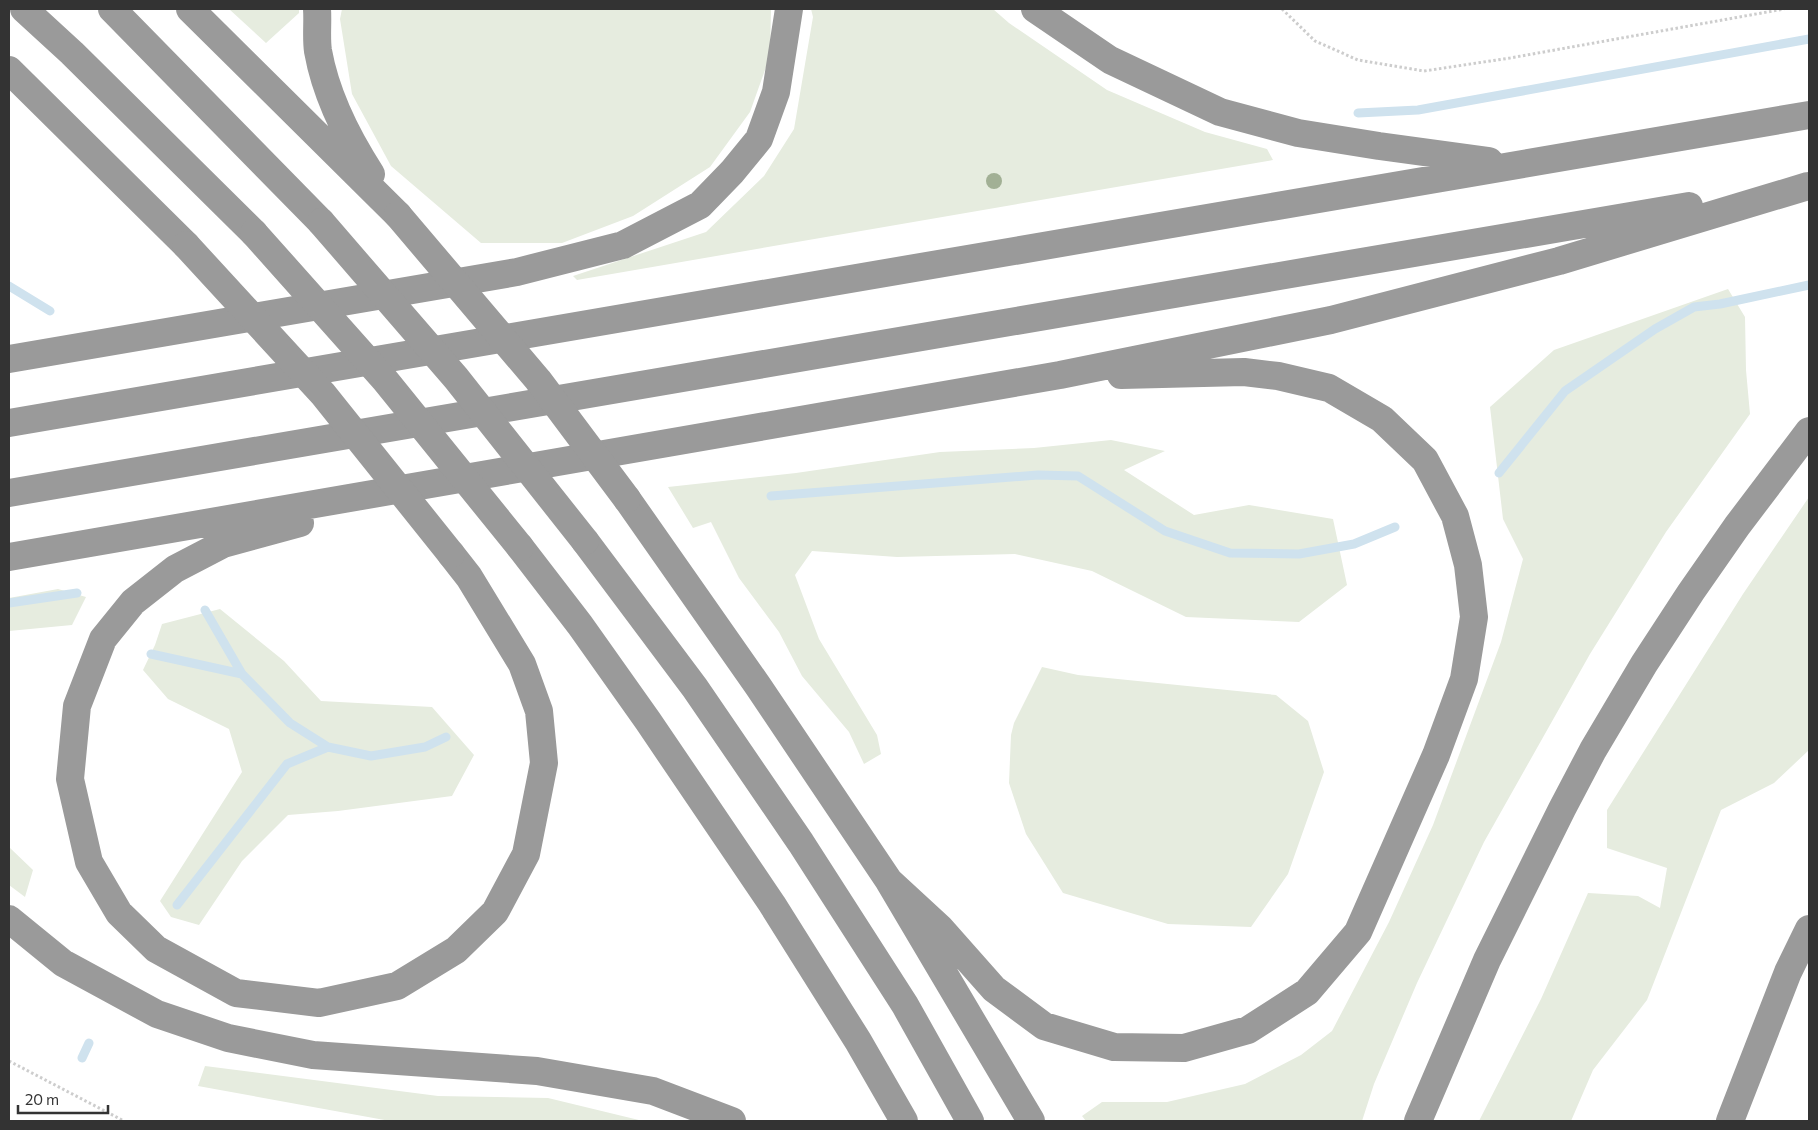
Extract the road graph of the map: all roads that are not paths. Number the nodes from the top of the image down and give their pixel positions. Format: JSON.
{"nodes":[{"id":1,"x":24,"y":9,"type":"edge"},
{"id":2,"x":112,"y":9,"type":"edge"},
{"id":3,"x":190,"y":9,"type":"edge"},
{"id":4,"x":317,"y":9,"type":"edge"},
{"id":5,"x":789,"y":9,"type":"edge"},
{"id":6,"x":1035,"y":9,"type":"edge"},
{"id":7,"x":9,"y":70,"type":"edge"},
{"id":8,"x":1809,"y":115,"type":"edge"},
{"id":9,"x":1516,"y":165,"type":"junction"},
{"id":10,"x":1809,"y":186,"type":"edge"},
{"id":11,"x":398,"y":215,"type":"junction"},
{"id":12,"x":9,"y":359,"type":"edge"},
{"id":13,"x":1060,"y":375,"type":"junction"},
{"id":14,"x":9,"y":423,"type":"edge"},
{"id":15,"x":1809,"y":431,"type":"edge"},
{"id":16,"x":388,"y":492,"type":"junction"},
{"id":17,"x":9,"y":493,"type":"edge"},
{"id":18,"x":9,"y":557,"type":"edge"},
{"id":19,"x":889,"y":881,"type":"junction"},
{"id":20,"x":9,"y":919,"type":"edge"},
{"id":21,"x":1809,"y":929,"type":"edge"},
{"id":22,"x":732,"y":1121,"type":"edge"},
{"id":23,"x":904,"y":1121,"type":"edge"},
{"id":24,"x":970,"y":1121,"type":"edge"},
{"id":25,"x":1031,"y":1121,"type":"edge"},
{"id":26,"x":1418,"y":1121,"type":"edge"},
{"id":27,"x":1730,"y":1121,"type":"edge"}],
"edges":[{"from":1,"to":23,"type":"highway","bridge":true},
{"from":2,"to":24,"type":"highway","bridge":true},
{"from":3,"to":11,"type":"highway"},
{"from":4,"to":11,"type":"highway"},
{"from":5,"to":12,"type":"highway"},
{"from":6,"to":9,"type":"highway"},
{"from":7,"to":16,"type":"highway","bridge":true},
{"from":8,"to":9,"type":"highway"},
{"from":9,"to":14,"type":"highway"},
{"from":10,"to":13,"type":"highway"},
{"from":10,"to":17,"type":"highway"},
{"from":11,"to":19,"type":"highway","bridge":true},
{"from":13,"to":16,"type":"highway"},
{"from":13,"to":19,"type":"highway"},
{"from":15,"to":26,"type":"highway"},
{"from":16,"to":18,"type":"highway"},
{"from":19,"to":25,"type":"highway"},
{"from":20,"to":22,"type":"highway"},
{"from":21,"to":27,"type":"highway"}]}
